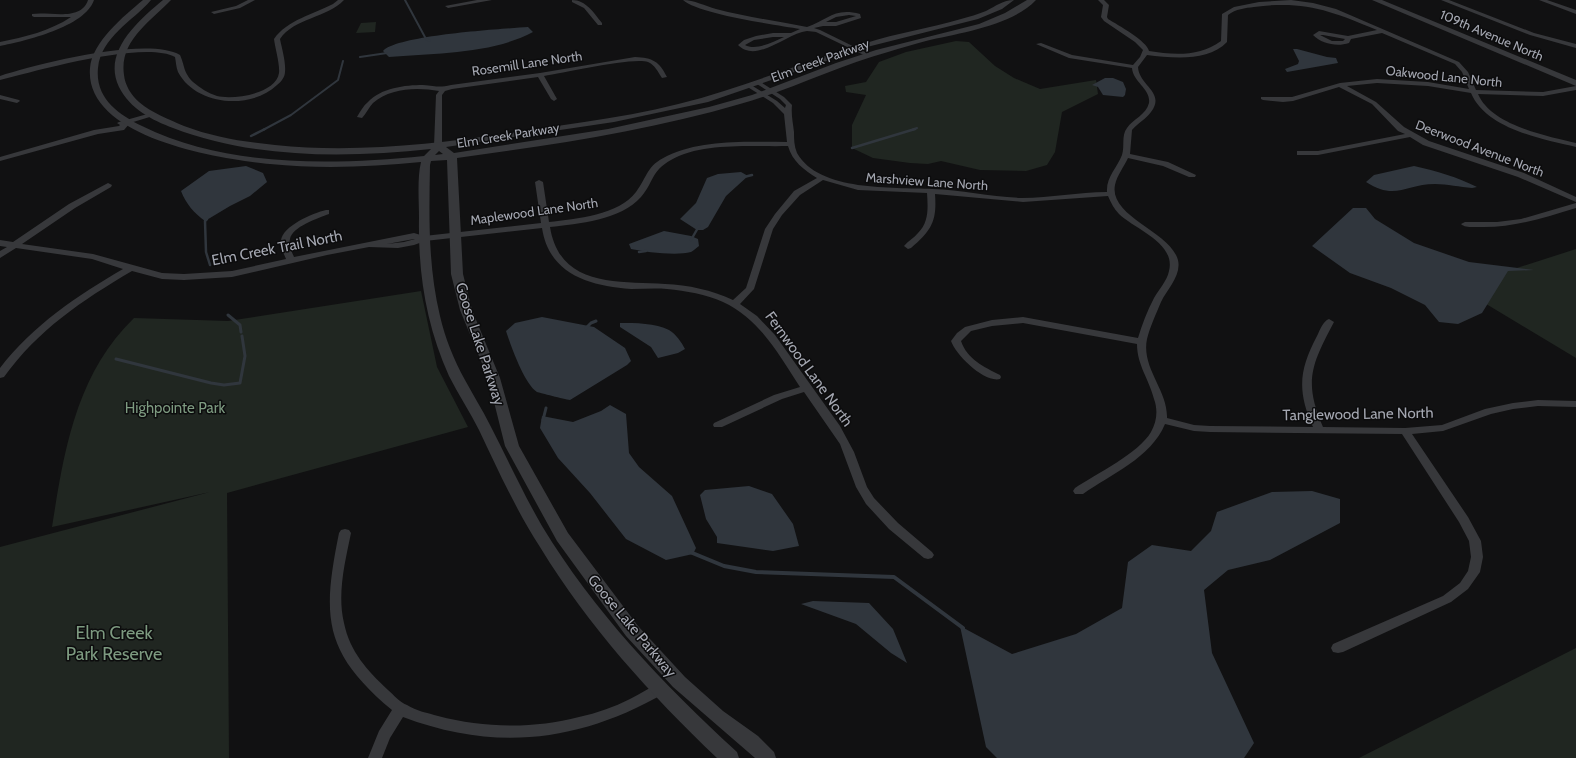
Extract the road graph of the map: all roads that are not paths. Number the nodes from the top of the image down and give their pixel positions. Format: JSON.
{"nodes":[{"id":1,"x":91,"y":0,"type":"edge"},
{"id":2,"x":147,"y":0,"type":"edge"},
{"id":3,"x":167,"y":0,"type":"edge"},
{"id":4,"x":252,"y":0,"type":"edge"},
{"id":5,"x":341,"y":0,"type":"edge"},
{"id":6,"x":489,"y":0,"type":"edge"},
{"id":7,"x":573,"y":0,"type":"edge"},
{"id":8,"x":686,"y":0,"type":"edge"},
{"id":9,"x":1010,"y":0,"type":"edge"},
{"id":10,"x":1032,"y":0,"type":"edge"},
{"id":11,"x":1101,"y":0,"type":"edge"},
{"id":12,"x":1376,"y":0,"type":"edge"},
{"id":13,"x":1444,"y":0,"type":"edge"},
{"id":14,"x":1542,"y":0,"type":"edge"},
{"id":15,"x":448,"y":6,"type":"dead end"},
{"id":16,"x":214,"y":12,"type":"dead end"},
{"id":17,"x":1576,"y":12,"type":"edge"},
{"id":18,"x":34,"y":15,"type":"dead end"},
{"id":19,"x":78,"y":15,"type":"junction"},
{"id":20,"x":600,"y":24,"type":"dead end"},
{"id":21,"x":822,"y":24,"type":"junction"},
{"id":22,"x":808,"y":29,"type":"junction"},
{"id":23,"x":1383,"y":31,"type":"junction"},
{"id":24,"x":792,"y":35,"type":"junction"},
{"id":25,"x":1348,"y":38,"type":"dead end"},
{"id":26,"x":0,"y":44,"type":"edge"},
{"id":27,"x":1039,"y":44,"type":"dead end"},
{"id":28,"x":1576,"y":46,"type":"edge"},
{"id":29,"x":855,"y":48,"type":"junction"},
{"id":30,"x":122,"y":53,"type":"junction"},
{"id":31,"x":1146,"y":53,"type":"junction"},
{"id":32,"x":98,"y":55,"type":"junction"},
{"id":33,"x":868,"y":55,"type":"junction"},
{"id":34,"x":1135,"y":67,"type":"junction"},
{"id":35,"x":540,"y":75,"type":"junction"},
{"id":36,"x":664,"y":77,"type":"dead end"},
{"id":37,"x":0,"y":78,"type":"edge"},
{"id":38,"x":759,"y":83,"type":"junction"},
{"id":39,"x":1576,"y":83,"type":"edge"},
{"id":40,"x":1340,"y":85,"type":"junction"},
{"id":41,"x":749,"y":86,"type":"junction"},
{"id":42,"x":1576,"y":88,"type":"edge"},
{"id":43,"x":443,"y":90,"type":"junction"},
{"id":44,"x":1474,"y":92,"type":"junction"},
{"id":45,"x":767,"y":93,"type":"junction"},
{"id":46,"x":0,"y":97,"type":"edge"},
{"id":47,"x":1263,"y":98,"type":"dead end"},
{"id":48,"x":554,"y":99,"type":"dead end"},
{"id":49,"x":17,"y":101,"type":"dead end"},
{"id":50,"x":151,"y":115,"type":"junction"},
{"id":51,"x":360,"y":117,"type":"dead end"},
{"id":52,"x":127,"y":123,"type":"junction"},
{"id":53,"x":1410,"y":135,"type":"junction"},
{"id":54,"x":791,"y":144,"type":"junction"},
{"id":55,"x":1576,"y":145,"type":"edge"},
{"id":56,"x":438,"y":146,"type":"junction"},
{"id":57,"x":1300,"y":153,"type":"dead end"},
{"id":58,"x":1126,"y":155,"type":"junction"},
{"id":59,"x":452,"y":156,"type":"junction"},
{"id":60,"x":0,"y":159,"type":"edge"},
{"id":61,"x":427,"y":159,"type":"junction"},
{"id":62,"x":1192,"y":175,"type":"dead end"},
{"id":63,"x":823,"y":177,"type":"junction"},
{"id":64,"x":539,"y":182,"type":"dead end"},
{"id":65,"x":108,"y":185,"type":"dead end"},
{"id":66,"x":932,"y":191,"type":"junction"},
{"id":67,"x":1111,"y":194,"type":"junction"},
{"id":68,"x":1576,"y":200,"type":"edge"},
{"id":69,"x":1576,"y":205,"type":"edge"},
{"id":70,"x":326,"y":212,"type":"dead end"},
{"id":71,"x":1465,"y":224,"type":"dead end"},
{"id":72,"x":545,"y":225,"type":"junction"},
{"id":73,"x":454,"y":236,"type":"junction"},
{"id":74,"x":423,"y":240,"type":"junction"},
{"id":75,"x":0,"y":243,"type":"edge"},
{"id":76,"x":14,"y":246,"type":"junction"},
{"id":77,"x":908,"y":246,"type":"dead end"},
{"id":78,"x":0,"y":255,"type":"edge"},
{"id":79,"x":291,"y":261,"type":"junction"},
{"id":80,"x":131,"y":268,"type":"junction"},
{"id":81,"x":734,"y":304,"type":"junction"},
{"id":82,"x":1329,"y":322,"type":"dead end"},
{"id":83,"x":1142,"y":342,"type":"junction"},
{"id":84,"x":0,"y":375,"type":"edge"},
{"id":85,"x":996,"y":377,"type":"dead end"},
{"id":86,"x":806,"y":388,"type":"junction"},
{"id":87,"x":1576,"y":404,"type":"edge"},
{"id":88,"x":1161,"y":420,"type":"junction"},
{"id":89,"x":718,"y":425,"type":"dead end"},
{"id":90,"x":1319,"y":429,"type":"junction"},
{"id":91,"x":1405,"y":431,"type":"junction"},
{"id":92,"x":1079,"y":491,"type":"dead end"},
{"id":93,"x":346,"y":533,"type":"dead end"},
{"id":94,"x":928,"y":555,"type":"dead end"},
{"id":95,"x":1338,"y":648,"type":"dead end"},
{"id":96,"x":660,"y":689,"type":"junction"},
{"id":97,"x":400,"y":709,"type":"junction"},
{"id":98,"x":375,"y":758,"type":"edge"},
{"id":99,"x":730,"y":758,"type":"edge"},
{"id":100,"x":767,"y":758,"type":"edge"}],
"edges":[{"from":1,"to":19,"type":"street"},
{"from":2,"to":32,"type":"street","name":"Elm Creek Parkway"},
{"from":3,"to":30,"type":"street","name":"Elm Creek Parkway"},
{"from":4,"to":16,"type":"street"},
{"from":5,"to":30,"type":"street"},
{"from":6,"to":15,"type":"street"},
{"from":7,"to":20,"type":"street"},
{"from":8,"to":22,"type":"street"},
{"from":9,"to":29,"type":"street","name":"Elm Creek Parkway"},
{"from":10,"to":33,"type":"street","name":"Elm Creek Parkway"},
{"from":11,"to":31,"type":"street"},
{"from":12,"to":39,"type":"street","name":"109th Avenue North"},
{"from":13,"to":28,"type":"street"},
{"from":14,"to":17,"type":"street"},
{"from":18,"to":19,"type":"street"},
{"from":19,"to":26,"type":"street"},
{"from":21,"to":21,"type":"street"},
{"from":21,"to":22,"type":"street"},
{"from":22,"to":24,"type":"street"},
{"from":22,"to":29,"type":"street"},
{"from":23,"to":25,"type":"street"},
{"from":23,"to":31,"type":"street"},
{"from":23,"to":44,"type":"street"},
{"from":24,"to":24,"type":"street"},
{"from":27,"to":34,"type":"street"},
{"from":29,"to":33,"type":"street"},
{"from":29,"to":38,"type":"street","name":"Elm Creek Parkway"},
{"from":30,"to":32,"type":"street"},
{"from":30,"to":50,"type":"street","name":"Elm Creek Parkway"},
{"from":31,"to":34,"type":"street"},
{"from":32,"to":37,"type":"street"},
{"from":32,"to":52,"type":"street","name":"Elm Creek Parkway"},
{"from":33,"to":45,"type":"street","name":"Elm Creek Parkway"},
{"from":34,"to":58,"type":"street"},
{"from":35,"to":36,"type":"street","name":"Rosemill Lane North"},
{"from":35,"to":43,"type":"street","name":"Rosemill Lane North"},
{"from":35,"to":48,"type":"street"},
{"from":38,"to":41,"type":"street","name":"Elm Creek Parkway"},
{"from":38,"to":45,"type":"street","name":"Marshview Lane North"},
{"from":40,"to":44,"type":"street","name":"Oakwood Lane North"},
{"from":40,"to":47,"type":"street","name":"Oakwood Lane North"},
{"from":40,"to":53,"type":"street","name":"Deerwood Avenue North"},
{"from":41,"to":45,"type":"street","name":"Marshview Lane North"},
{"from":41,"to":56,"type":"street","name":"Elm Creek Parkway"},
{"from":42,"to":44,"type":"street","name":"Oakwood Lane North"},
{"from":43,"to":51,"type":"street","name":"Rosemill Lane North"},
{"from":43,"to":56,"type":"street"},
{"from":44,"to":55,"type":"street"},
{"from":45,"to":54,"type":"street","name":"Marshview Lane North"},
{"from":45,"to":59,"type":"street","name":"Elm Creek Parkway"},
{"from":46,"to":49,"type":"street"},
{"from":50,"to":52,"type":"street"},
{"from":50,"to":56,"type":"street","name":"Elm Creek Parkway"},
{"from":52,"to":60,"type":"street"},
{"from":52,"to":61,"type":"street","name":"Elm Creek Parkway"},
{"from":53,"to":57,"type":"street"},
{"from":53,"to":68,"type":"street","name":"Deerwood Avenue North"},
{"from":54,"to":63,"type":"street","name":"Marshview Lane North"},
{"from":54,"to":72,"type":"street","name":"Maplewood Lane North"},
{"from":56,"to":59,"type":"street"},
{"from":56,"to":61,"type":"street"},
{"from":58,"to":62,"type":"street"},
{"from":58,"to":67,"type":"street"},
{"from":59,"to":61,"type":"street","name":"Elm Creek Parkway"},
{"from":59,"to":73,"type":"street","name":"Goose Lake Parkway"},
{"from":61,"to":74,"type":"street","name":"Goose Lake Parkway"},
{"from":63,"to":66,"type":"street","name":"Marshview Lane North"},
{"from":63,"to":81,"type":"street"},
{"from":64,"to":72,"type":"street","name":"Fernwood Lane North"},
{"from":65,"to":76,"type":"street"},
{"from":66,"to":67,"type":"street","name":"Marshview Lane North"},
{"from":66,"to":77,"type":"street"},
{"from":67,"to":83,"type":"street"},
{"from":69,"to":71,"type":"street"},
{"from":70,"to":79,"type":"street"},
{"from":72,"to":73,"type":"street","name":"Maplewood Lane North"},
{"from":72,"to":81,"type":"street","name":"Fernwood Lane North"},
{"from":73,"to":74,"type":"street","name":"Maplewood Lane North"},
{"from":73,"to":100,"type":"street","name":"Goose Lake Parkway"},
{"from":74,"to":79,"type":"street","name":"Elm Creek Trail North"},
{"from":74,"to":96,"type":"street","name":"Goose Lake Parkway"},
{"from":75,"to":76,"type":"street","name":"Elm Creek Trail North"},
{"from":76,"to":78,"type":"street"},
{"from":76,"to":80,"type":"street","name":"Elm Creek Trail North"},
{"from":79,"to":80,"type":"street","name":"Elm Creek Trail North"},
{"from":80,"to":84,"type":"street"},
{"from":81,"to":86,"type":"street","name":"Fernwood Lane North"},
{"from":82,"to":90,"type":"street"},
{"from":83,"to":85,"type":"street"},
{"from":83,"to":88,"type":"street"},
{"from":86,"to":89,"type":"street"},
{"from":86,"to":94,"type":"street","name":"Fernwood Lane North"},
{"from":87,"to":91,"type":"street","name":"Tanglewood Lane North"},
{"from":88,"to":90,"type":"street","name":"Tanglewood Lane North"},
{"from":88,"to":92,"type":"street"},
{"from":90,"to":91,"type":"street","name":"Tanglewood Lane North"},
{"from":91,"to":95,"type":"street"},
{"from":93,"to":97,"type":"street"},
{"from":96,"to":97,"type":"street"},
{"from":96,"to":99,"type":"street","name":"Goose Lake Parkway"},
{"from":97,"to":98,"type":"street"}]}
